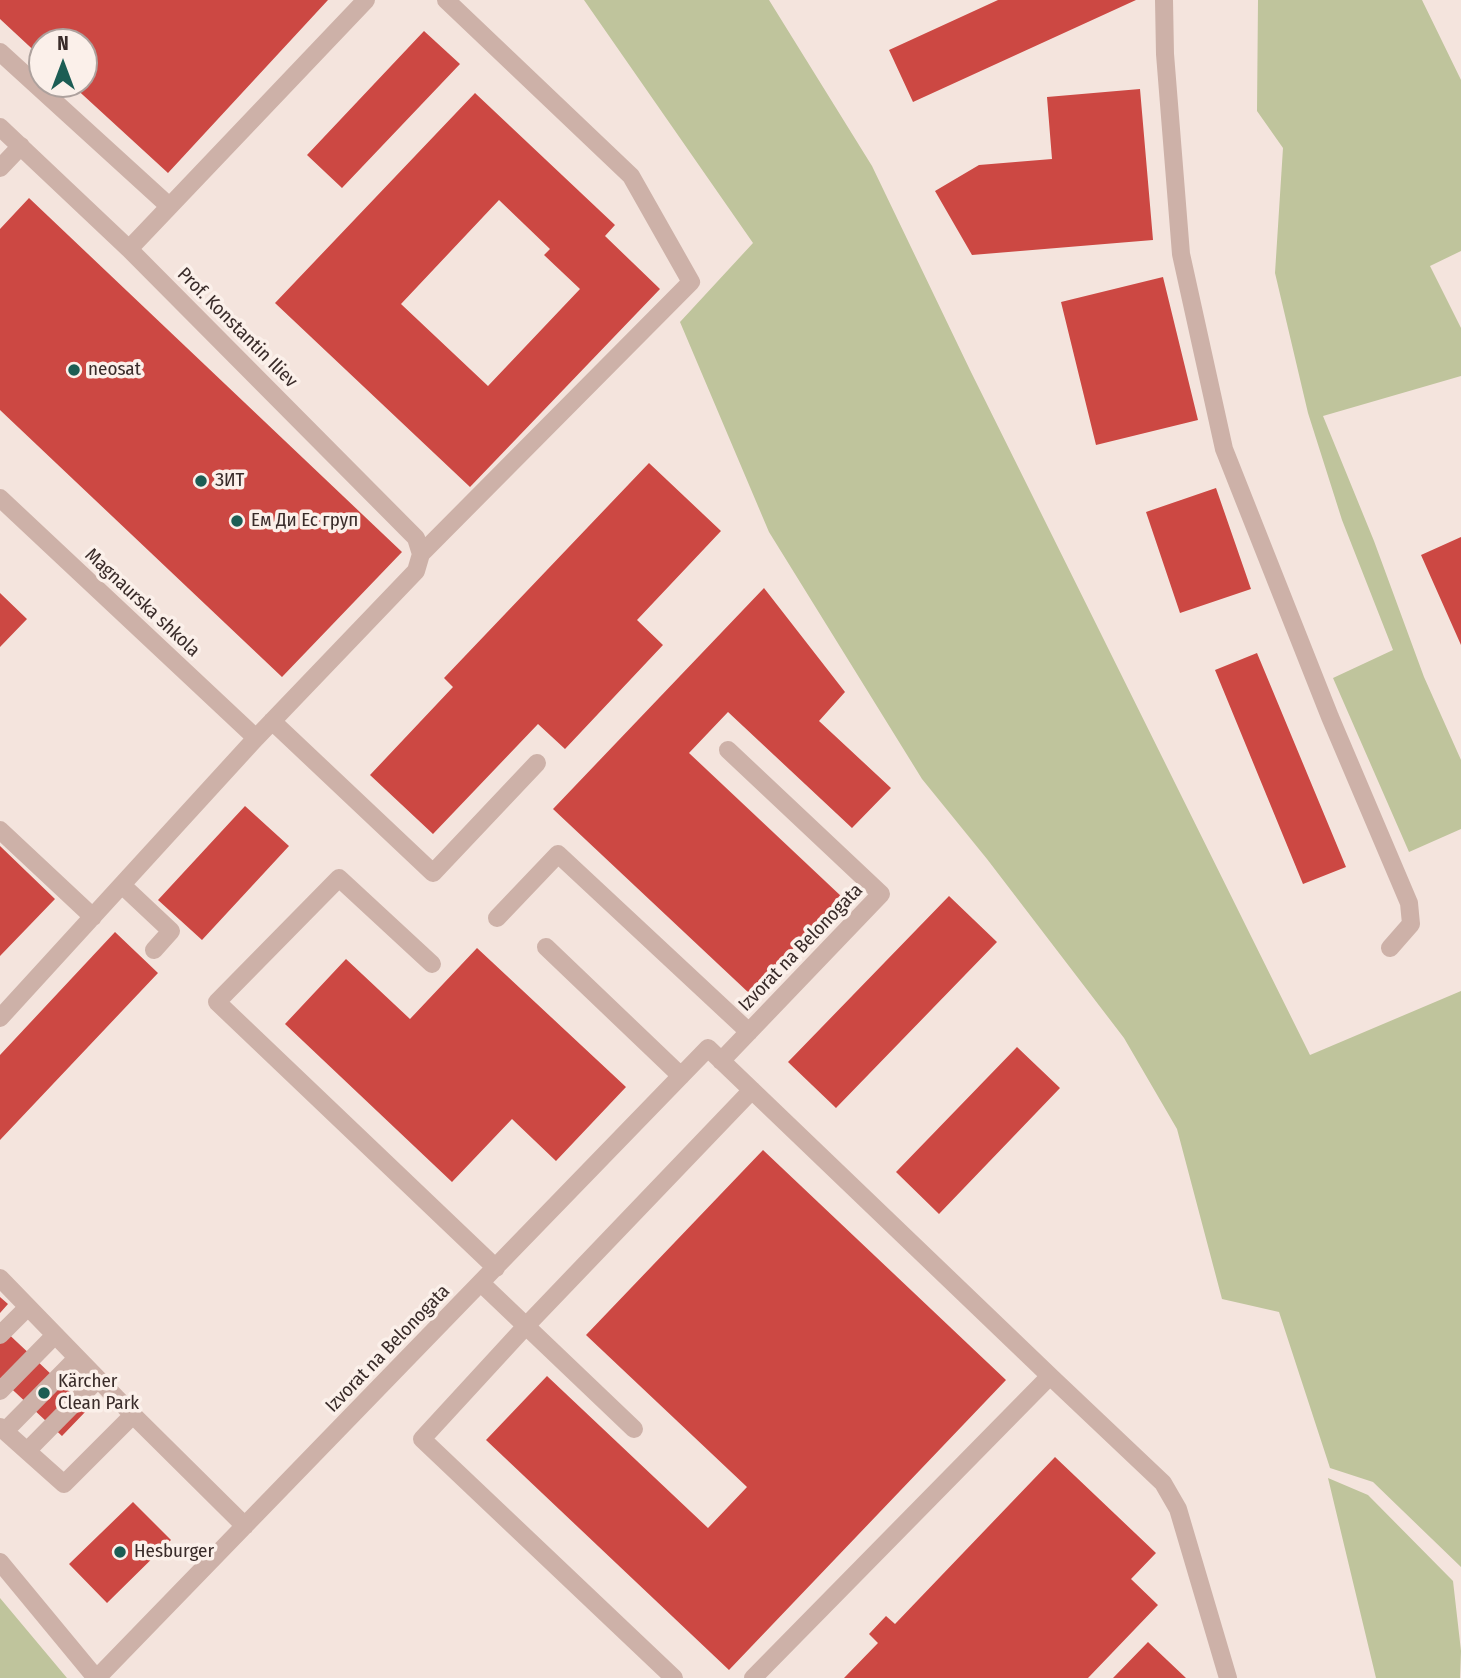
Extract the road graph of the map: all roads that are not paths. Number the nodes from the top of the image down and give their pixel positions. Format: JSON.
{"nodes":[{"id":1,"x":366,"y":0,"type":"edge"},
{"id":2,"x":446,"y":0,"type":"edge"},
{"id":3,"x":1164,"y":0,"type":"edge"},
{"id":4,"x":0,"y":52,"type":"edge"},
{"id":5,"x":0,"y":127,"type":"edge"},
{"id":6,"x":20,"y":146,"type":"junction"},
{"id":7,"x":0,"y":168,"type":"edge"},
{"id":8,"x":169,"y":206,"type":"junction"},
{"id":9,"x":129,"y":249,"type":"junction"},
{"id":10,"x":0,"y":498,"type":"edge"},
{"id":11,"x":419,"y":562,"type":"junction"},
{"id":12,"x":272,"y":721,"type":"junction"},
{"id":13,"x":256,"y":738,"type":"junction"},
{"id":14,"x":729,"y":750,"type":"dead end"},
{"id":15,"x":537,"y":763,"type":"dead end"},
{"id":16,"x":0,"y":830,"type":"edge"},
{"id":17,"x":122,"y":886,"type":"junction"},
{"id":18,"x":93,"y":917,"type":"junction"},
{"id":19,"x":497,"y":918,"type":"dead end"},
{"id":20,"x":545,"y":947,"type":"dead end"},
{"id":21,"x":1390,"y":948,"type":"dead end"},
{"id":22,"x":154,"y":950,"type":"dead end"},
{"id":23,"x":432,"y":964,"type":"dead end"},
{"id":24,"x":0,"y":1018,"type":"edge"},
{"id":25,"x":749,"y":1032,"type":"junction"},
{"id":26,"x":715,"y":1055,"type":"junction"},
{"id":27,"x":681,"y":1076,"type":"junction"},
{"id":28,"x":752,"y":1090,"type":"junction"},
{"id":29,"x":496,"y":1268,"type":"junction"},
{"id":30,"x":0,"y":1278,"type":"edge"},
{"id":31,"x":482,"y":1284,"type":"junction"},
{"id":32,"x":28,"y":1307,"type":"junction"},
{"id":33,"x":525,"y":1327,"type":"junction"},
{"id":34,"x":0,"y":1335,"type":"edge"},
{"id":35,"x":55,"y":1335,"type":"junction"},
{"id":36,"x":77,"y":1358,"type":"junction"},
{"id":37,"x":1050,"y":1376,"type":"junction"},
{"id":38,"x":98,"y":1379,"type":"junction"},
{"id":39,"x":0,"y":1391,"type":"edge"},
{"id":40,"x":133,"y":1415,"type":"junction"},
{"id":41,"x":2,"y":1429,"type":"edge"},
{"id":42,"x":634,"y":1429,"type":"dead end"},
{"id":43,"x":27,"y":1451,"type":"junction"},
{"id":44,"x":246,"y":1526,"type":"junction"},
{"id":45,"x":0,"y":1562,"type":"edge"},
{"id":46,"x":96,"y":1678,"type":"edge"},
{"id":47,"x":674,"y":1678,"type":"edge"},
{"id":48,"x":753,"y":1678,"type":"edge"},
{"id":49,"x":1228,"y":1678,"type":"edge"}],
"edges":[{"from":1,"to":8,"type":"street"},
{"from":2,"to":11,"type":"street"},
{"from":3,"to":21,"type":"street"},
{"from":4,"to":8,"type":"street"},
{"from":5,"to":6,"type":"street","name":"Prof. Konstantin Iliev"},
{"from":6,"to":7,"type":"street"},
{"from":6,"to":9,"type":"street","name":"Prof. Konstantin Iliev"},
{"from":8,"to":9,"type":"street"},
{"from":9,"to":11,"type":"street","name":"Prof. Konstantin Iliev"},
{"from":10,"to":13,"type":"street","name":"Magnaurska shkola"},
{"from":11,"to":12,"type":"street"},
{"from":12,"to":13,"type":"street"},
{"from":12,"to":15,"type":"street"},
{"from":13,"to":17,"type":"street"},
{"from":14,"to":25,"type":"street","name":"Izvorat na Belonogata"},
{"from":16,"to":18,"type":"street"},
{"from":17,"to":18,"type":"street"},
{"from":17,"to":22,"type":"street"},
{"from":18,"to":24,"type":"street"},
{"from":19,"to":25,"type":"street"},
{"from":20,"to":27,"type":"street"},
{"from":23,"to":29,"type":"street"},
{"from":25,"to":26,"type":"street","name":"Izvorat na Belonogata"},
{"from":26,"to":27,"type":"street","name":"Izvorat na Belonogata"},
{"from":26,"to":28,"type":"street"},
{"from":27,"to":29,"type":"street","name":"Izvorat na Belonogata"},
{"from":28,"to":33,"type":"street"},
{"from":28,"to":37,"type":"street"},
{"from":29,"to":31,"type":"street","name":"Izvorat na Belonogata"},
{"from":30,"to":32,"type":"street"},
{"from":31,"to":33,"type":"street"},
{"from":31,"to":44,"type":"street","name":"Izvorat na Belonogata"},
{"from":32,"to":34,"type":"street"},
{"from":32,"to":35,"type":"street"},
{"from":33,"to":42,"type":"street"},
{"from":33,"to":47,"type":"street"},
{"from":35,"to":36,"type":"street"},
{"from":35,"to":39,"type":"street"},
{"from":36,"to":38,"type":"street"},
{"from":36,"to":41,"type":"street"},
{"from":37,"to":48,"type":"street"},
{"from":37,"to":49,"type":"street"},
{"from":38,"to":40,"type":"street"},
{"from":38,"to":43,"type":"street"},
{"from":40,"to":43,"type":"street"},
{"from":40,"to":44,"type":"street"},
{"from":41,"to":43,"type":"street"},
{"from":44,"to":46,"type":"street","name":"Izvorat na Belonogata"},
{"from":45,"to":46,"type":"street"}]}
